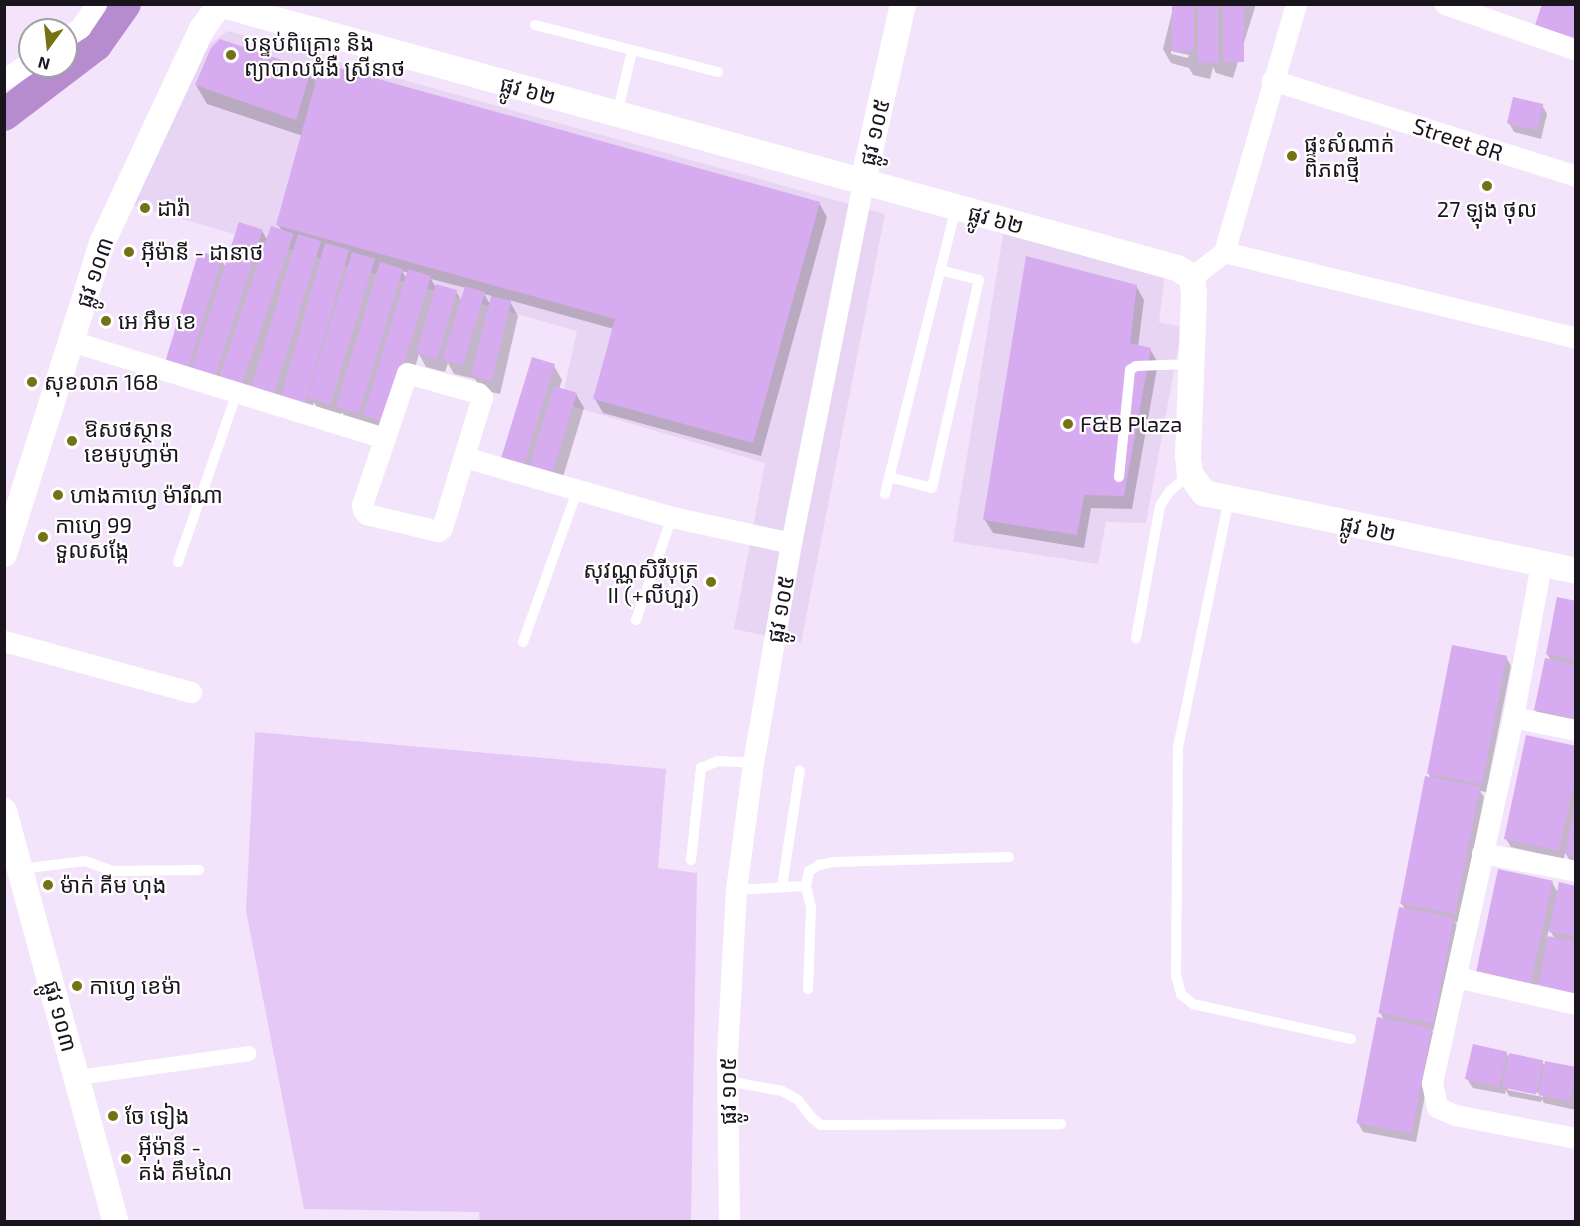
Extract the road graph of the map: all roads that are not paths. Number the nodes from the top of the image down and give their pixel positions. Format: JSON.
{"nodes":[{"id":1,"x":96,"y":4,"type":"edge"},
{"id":2,"x":903,"y":4,"type":"edge"},
{"id":3,"x":1296,"y":4,"type":"edge"},
{"id":4,"x":1445,"y":4,"type":"edge"},
{"id":5,"x":219,"y":5,"type":"edge"},
{"id":6,"x":535,"y":25,"type":"dead end"},
{"id":7,"x":78,"y":29,"type":"edge"},
{"id":8,"x":1575,"y":50,"type":"edge"},
{"id":9,"x":633,"y":51,"type":"junction"},
{"id":10,"x":18,"y":70,"type":"edge"},
{"id":11,"x":718,"y":72,"type":"dead end"},
{"id":12,"x":4,"y":79,"type":"edge"},
{"id":13,"x":1272,"y":80,"type":"junction"},
{"id":14,"x":617,"y":115,"type":"junction"},
{"id":15,"x":1575,"y":176,"type":"edge"},
{"id":16,"x":863,"y":182,"type":"junction"},
{"id":17,"x":956,"y":207,"type":"junction"},
{"id":18,"x":1224,"y":252,"type":"junction"},
{"id":19,"x":940,"y":270,"type":"junction"},
{"id":20,"x":1192,"y":277,"type":"junction"},
{"id":21,"x":1575,"y":338,"type":"edge"},
{"id":22,"x":71,"y":341,"type":"junction"},
{"id":23,"x":1192,"y":364,"type":"junction"},
{"id":24,"x":237,"y":393,"type":"junction"},
{"id":25,"x":384,"y":438,"type":"junction"},
{"id":26,"x":464,"y":457,"type":"junction"},
{"id":27,"x":1190,"y":474,"type":"junction"},
{"id":28,"x":890,"y":477,"type":"junction"},
{"id":29,"x":1119,"y":477,"type":"dead end"},
{"id":30,"x":578,"y":491,"type":"junction"},
{"id":31,"x":885,"y":494,"type":"dead end"},
{"id":32,"x":12,"y":498,"type":"edge"},
{"id":33,"x":1229,"y":499,"type":"junction"},
{"id":34,"x":672,"y":517,"type":"junction"},
{"id":35,"x":792,"y":543,"type":"junction"},
{"id":36,"x":4,"y":554,"type":"edge"},
{"id":37,"x":178,"y":562,"type":"dead end"},
{"id":38,"x":1541,"y":564,"type":"junction"},
{"id":39,"x":1575,"y":571,"type":"edge"},
{"id":40,"x":636,"y":620,"type":"dead end"},
{"id":41,"x":1136,"y":638,"type":"dead end"},
{"id":42,"x":4,"y":641,"type":"edge"},
{"id":43,"x":523,"y":642,"type":"dead end"},
{"id":44,"x":191,"y":692,"type":"dead end"},
{"id":45,"x":1513,"y":717,"type":"junction"},
{"id":46,"x":1575,"y":730,"type":"edge"},
{"id":47,"x":753,"y":763,"type":"junction"},
{"id":48,"x":800,"y":770,"type":"dead end"},
{"id":49,"x":4,"y":811,"type":"edge"},
{"id":50,"x":1482,"y":853,"type":"junction"},
{"id":51,"x":1009,"y":857,"type":"dead end"},
{"id":52,"x":691,"y":860,"type":"dead end"},
{"id":53,"x":21,"y":869,"type":"junction"},
{"id":54,"x":199,"y":870,"type":"dead end"},
{"id":55,"x":1575,"y":872,"type":"edge"},
{"id":56,"x":806,"y":886,"type":"junction"},
{"id":57,"x":782,"y":887,"type":"junction"},
{"id":58,"x":736,"y":890,"type":"junction"},
{"id":59,"x":1456,"y":977,"type":"junction"},
{"id":60,"x":808,"y":989,"type":"dead end"},
{"id":61,"x":1575,"y":1004,"type":"edge"},
{"id":62,"x":1351,"y":1039,"type":"dead end"},
{"id":63,"x":248,"y":1053,"type":"dead end"},
{"id":64,"x":78,"y":1077,"type":"junction"},
{"id":65,"x":727,"y":1081,"type":"junction"},
{"id":66,"x":1061,"y":1124,"type":"dead end"},
{"id":67,"x":1575,"y":1138,"type":"edge"},
{"id":68,"x":116,"y":1221,"type":"edge"},
{"id":69,"x":729,"y":1221,"type":"edge"}],
"edges":[{"from":1,"to":7,"type":"street"},
{"from":2,"to":16,"type":"street","name":"ផ្លូវ ១០៥"},
{"from":3,"to":13,"type":"street"},
{"from":4,"to":8,"type":"street"},
{"from":5,"to":14,"type":"street","name":"ផ្លូវ ៦២"},
{"from":5,"to":22,"type":"street","name":"ផ្លូវ ១០៣"},
{"from":6,"to":9,"type":"lane"},
{"from":9,"to":11,"type":"lane"},
{"from":9,"to":14,"type":"lane"},
{"from":10,"to":12,"type":"street"},
{"from":13,"to":15,"type":"street","name":"Street 8R"},
{"from":13,"to":18,"type":"street"},
{"from":14,"to":16,"type":"street","name":"ផ្លូវ ៦២"},
{"from":16,"to":17,"type":"street","name":"ផ្លូវ ៦២"},
{"from":16,"to":35,"type":"street","name":"ផ្លូវ ១០៥"},
{"from":17,"to":19,"type":"lane"},
{"from":17,"to":20,"type":"street","name":"ផ្លូវ ៦២"},
{"from":18,"to":20,"type":"street"},
{"from":18,"to":21,"type":"street"},
{"from":19,"to":28,"type":"lane"},
{"from":19,"to":28,"type":"lane"},
{"from":20,"to":23,"type":"street"},
{"from":22,"to":24,"type":"street"},
{"from":22,"to":32,"type":"street","name":"ផ្លូវ ១០៣"},
{"from":23,"to":27,"type":"street"},
{"from":23,"to":29,"type":"lane"},
{"from":24,"to":25,"type":"street"},
{"from":24,"to":37,"type":"lane"},
{"from":25,"to":26,"type":"street"},
{"from":25,"to":26,"type":"street"},
{"from":26,"to":30,"type":"street"},
{"from":27,"to":33,"type":"street","name":"ផ្លូវ ៦២"},
{"from":27,"to":41,"type":"lane"},
{"from":28,"to":31,"type":"lane"},
{"from":30,"to":34,"type":"street"},
{"from":30,"to":43,"type":"lane"},
{"from":32,"to":36,"type":"street","name":"ផ្លូវ ១០៣"},
{"from":33,"to":38,"type":"street","name":"ផ្លូវ ៦២"},
{"from":33,"to":62,"type":"lane"},
{"from":34,"to":35,"type":"street"},
{"from":34,"to":40,"type":"lane"},
{"from":35,"to":47,"type":"street","name":"ផ្លូវ ១០៥"},
{"from":38,"to":39,"type":"street","name":"ផ្លូវ ៦២"},
{"from":38,"to":45,"type":"street"},
{"from":42,"to":44,"type":"street"},
{"from":45,"to":46,"type":"street"},
{"from":45,"to":50,"type":"street"},
{"from":47,"to":52,"type":"lane"},
{"from":47,"to":58,"type":"street","name":"ផ្លូវ ១០៥"},
{"from":48,"to":57,"type":"lane"},
{"from":49,"to":53,"type":"street","name":"ផ្លូវ ១០៣"},
{"from":50,"to":55,"type":"street"},
{"from":50,"to":59,"type":"street"},
{"from":51,"to":56,"type":"lane"},
{"from":53,"to":54,"type":"lane"},
{"from":53,"to":64,"type":"street","name":"ផ្លូវ ១០៣"},
{"from":56,"to":57,"type":"lane"},
{"from":56,"to":60,"type":"lane"},
{"from":57,"to":58,"type":"lane"},
{"from":58,"to":65,"type":"street","name":"ផ្លូវ ១០៥"},
{"from":59,"to":61,"type":"street"},
{"from":59,"to":67,"type":"street"},
{"from":63,"to":64,"type":"street"},
{"from":64,"to":68,"type":"street","name":"ផ្លូវ ១០៣"},
{"from":65,"to":66,"type":"lane"},
{"from":65,"to":69,"type":"street","name":"ផ្លូវ ១០៥"}]}
